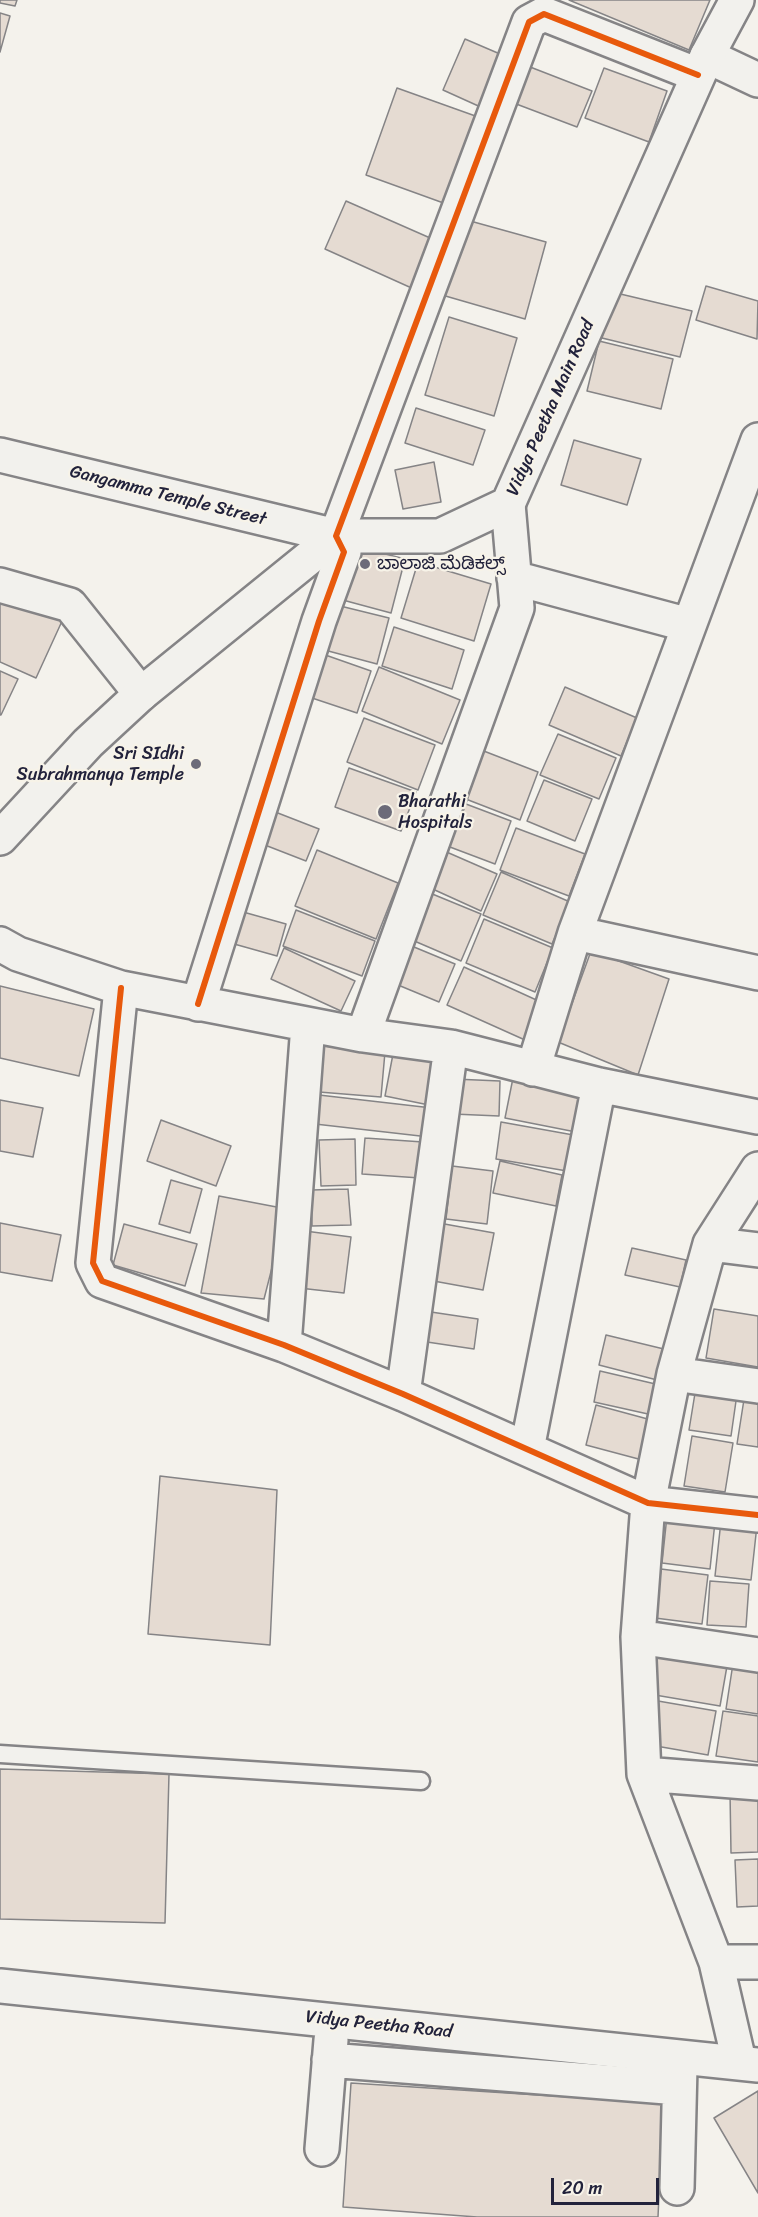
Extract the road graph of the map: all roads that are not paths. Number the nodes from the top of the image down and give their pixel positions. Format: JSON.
{"nodes":[{"id":1,"x":737,"y":0,"type":"edge"},
{"id":2,"x":703,"y":65,"type":"junction"},
{"id":3,"x":758,"y":80,"type":"edge"},
{"id":4,"x":758,"y":440,"type":"edge"},
{"id":5,"x":0,"y":455,"type":"edge"},
{"id":6,"x":508,"y":504,"type":"junction"},
{"id":7,"x":336,"y":536,"type":"junction"},
{"id":8,"x":514,"y":578,"type":"junction"},
{"id":9,"x":0,"y":585,"type":"edge"},
{"id":10,"x":688,"y":625,"type":"junction"},
{"id":11,"x":141,"y":694,"type":"junction"},
{"id":12,"x":0,"y":838,"type":"edge"},
{"id":13,"x":575,"y":933,"type":"junction"},
{"id":14,"x":0,"y":944,"type":"edge"},
{"id":15,"x":758,"y":973,"type":"edge"},
{"id":16,"x":121,"y":988,"type":"junction"},
{"id":17,"x":198,"y":1004,"type":"junction"},
{"id":18,"x":308,"y":1025,"type":"junction"},
{"id":19,"x":363,"y":1035,"type":"junction"},
{"id":20,"x":451,"y":1047,"type":"junction"},
{"id":21,"x":533,"y":1069,"type":"junction"},
{"id":22,"x":599,"y":1085,"type":"junction"},
{"id":23,"x":758,"y":1116,"type":"edge"},
{"id":24,"x":758,"y":1168,"type":"edge"},
{"id":25,"x":710,"y":1244,"type":"junction"},
{"id":26,"x":758,"y":1250,"type":"edge"},
{"id":27,"x":284,"y":1345,"type":"junction"},
{"id":28,"x":674,"y":1374,"type":"junction"},
{"id":29,"x":758,"y":1386,"type":"edge"},
{"id":30,"x":403,"y":1394,"type":"junction"},
{"id":31,"x":527,"y":1449,"type":"junction"},
{"id":32,"x":648,"y":1503,"type":"junction"},
{"id":33,"x":758,"y":1515,"type":"edge"},
{"id":34,"x":638,"y":1637,"type":"junction"},
{"id":35,"x":758,"y":1655,"type":"edge"},
{"id":36,"x":0,"y":1755,"type":"edge"},
{"id":37,"x":644,"y":1774,"type":"junction"},
{"id":38,"x":421,"y":1781,"type":"dead end"},
{"id":39,"x":758,"y":1783,"type":"edge"},
{"id":40,"x":716,"y":1962,"type":"junction"},
{"id":41,"x":758,"y":1962,"type":"edge"},
{"id":42,"x":0,"y":1986,"type":"edge"},
{"id":43,"x":333,"y":2020,"type":"junction"},
{"id":44,"x":680,"y":2056,"type":"junction"},
{"id":45,"x":329,"y":2060,"type":"junction"},
{"id":46,"x":749,"y":2063,"type":"edge"},
{"id":47,"x":679,"y":2088,"type":"junction"},
{"id":48,"x":322,"y":2149,"type":"dead end"},
{"id":49,"x":677,"y":2188,"type":"dead end"}],
"edges":[{"from":1,"to":2,"type":"street","name":"Vidya Peetha Main Road"},
{"from":2,"to":3,"type":"street"},
{"from":2,"to":6,"type":"street","name":"Vidya Peetha Main Road"},
{"from":2,"to":7,"type":"street"},
{"from":4,"to":10,"type":"street"},
{"from":5,"to":7,"type":"street","name":"Gangamma Temple Street"},
{"from":6,"to":7,"type":"street","name":"Vidya Peetha Main Road"},
{"from":6,"to":8,"type":"street"},
{"from":7,"to":11,"type":"street"},
{"from":7,"to":17,"type":"street"},
{"from":8,"to":10,"type":"street"},
{"from":8,"to":19,"type":"street"},
{"from":9,"to":11,"type":"street"},
{"from":10,"to":13,"type":"street"},
{"from":11,"to":12,"type":"street"},
{"from":13,"to":15,"type":"street"},
{"from":13,"to":21,"type":"street"},
{"from":14,"to":16,"type":"street"},
{"from":16,"to":17,"type":"street"},
{"from":16,"to":27,"type":"street"},
{"from":17,"to":18,"type":"street"},
{"from":18,"to":19,"type":"street"},
{"from":18,"to":27,"type":"street"},
{"from":19,"to":20,"type":"street"},
{"from":20,"to":21,"type":"street"},
{"from":20,"to":30,"type":"street"},
{"from":21,"to":22,"type":"street"},
{"from":22,"to":23,"type":"street"},
{"from":22,"to":31,"type":"street"},
{"from":24,"to":25,"type":"street"},
{"from":25,"to":26,"type":"street"},
{"from":25,"to":28,"type":"street"},
{"from":27,"to":30,"type":"street"},
{"from":28,"to":29,"type":"street"},
{"from":28,"to":32,"type":"street"},
{"from":30,"to":31,"type":"street"},
{"from":31,"to":32,"type":"street"},
{"from":32,"to":33,"type":"street"},
{"from":32,"to":34,"type":"street"},
{"from":34,"to":35,"type":"street"},
{"from":34,"to":37,"type":"street"},
{"from":36,"to":38,"type":"lane"},
{"from":37,"to":39,"type":"street"},
{"from":37,"to":40,"type":"street"},
{"from":40,"to":41,"type":"street"},
{"from":40,"to":46,"type":"street"},
{"from":42,"to":43,"type":"street","name":"Vidya Peetha Road"},
{"from":43,"to":44,"type":"street","name":"Vidya Peetha Road"},
{"from":43,"to":45,"type":"street"},
{"from":44,"to":46,"type":"street","name":"Vidya Peetha Road"},
{"from":44,"to":47,"type":"street"},
{"from":45,"to":47,"type":"street"},
{"from":45,"to":48,"type":"street"},
{"from":47,"to":49,"type":"street"}]}
